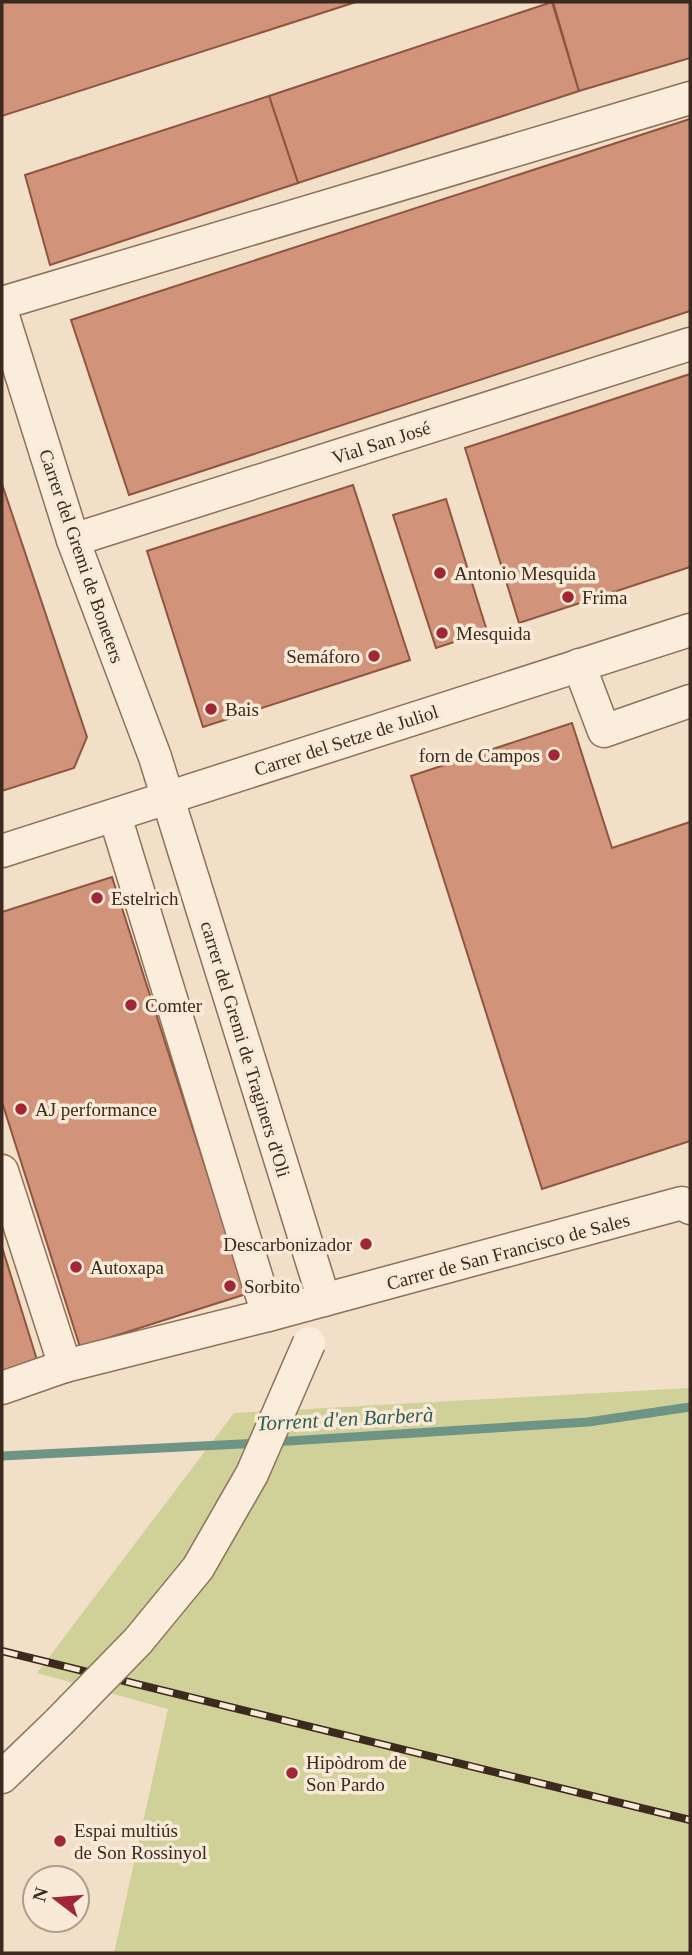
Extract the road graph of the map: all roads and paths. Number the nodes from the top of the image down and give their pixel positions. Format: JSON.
{"nodes":[{"id":1,"x":690,"y":98,"type":"edge"},
{"id":2,"x":2,"y":303,"type":"edge"},
{"id":3,"x":2,"y":313,"type":"edge"},
{"id":4,"x":690,"y":344,"type":"edge"},
{"id":5,"x":72,"y":540,"type":"junction"},
{"id":6,"x":690,"y":630,"type":"edge"},
{"id":7,"x":579,"y":665,"type":"junction"},
{"id":8,"x":690,"y":701,"type":"edge"},
{"id":9,"x":167,"y":798,"type":"junction"},
{"id":10,"x":115,"y":816,"type":"junction"},
{"id":11,"x":2,"y":851,"type":"edge"},
{"id":12,"x":2,"y":1171,"type":"edge"},
{"id":13,"x":690,"y":1208,"type":"edge"},
{"id":14,"x":324,"y":1300,"type":"junction"},
{"id":15,"x":268,"y":1315,"type":"junction"},
{"id":16,"x":65,"y":1366,"type":"junction"},
{"id":17,"x":2,"y":1388,"type":"edge"},
{"id":18,"x":2,"y":1777,"type":"edge"}],
"edges":[{"from":1,"to":2,"type":"street"},
{"from":3,"to":5,"type":"street","name":"Carrer del Gremi de Boneters"},
{"from":4,"to":5,"type":"street","name":"Vial San José"},
{"from":5,"to":9,"type":"street","name":"Carrer del Gremi de Boneters"},
{"from":6,"to":7,"type":"street","name":"Carrer del Setze de Juliol"},
{"from":7,"to":8,"type":"street"},
{"from":7,"to":9,"type":"street","name":"Carrer del Setze de Juliol"},
{"from":9,"to":10,"type":"street","name":"Carrer del Setze de Juliol"},
{"from":9,"to":14,"type":"street","name":"carrer del Gremi de Traginers d'Oli"},
{"from":10,"to":11,"type":"street","name":"Carrer del Setze de Juliol"},
{"from":10,"to":15,"type":"street"},
{"from":12,"to":16,"type":"street"},
{"from":13,"to":14,"type":"street","name":"Carrer de San Francisco de Sales"},
{"from":14,"to":15,"type":"street","name":"Carrer de San Francisco de Sales"},
{"from":14,"to":18,"type":"street","bridge":true},
{"from":15,"to":16,"type":"street"},
{"from":16,"to":17,"type":"street"}]}
